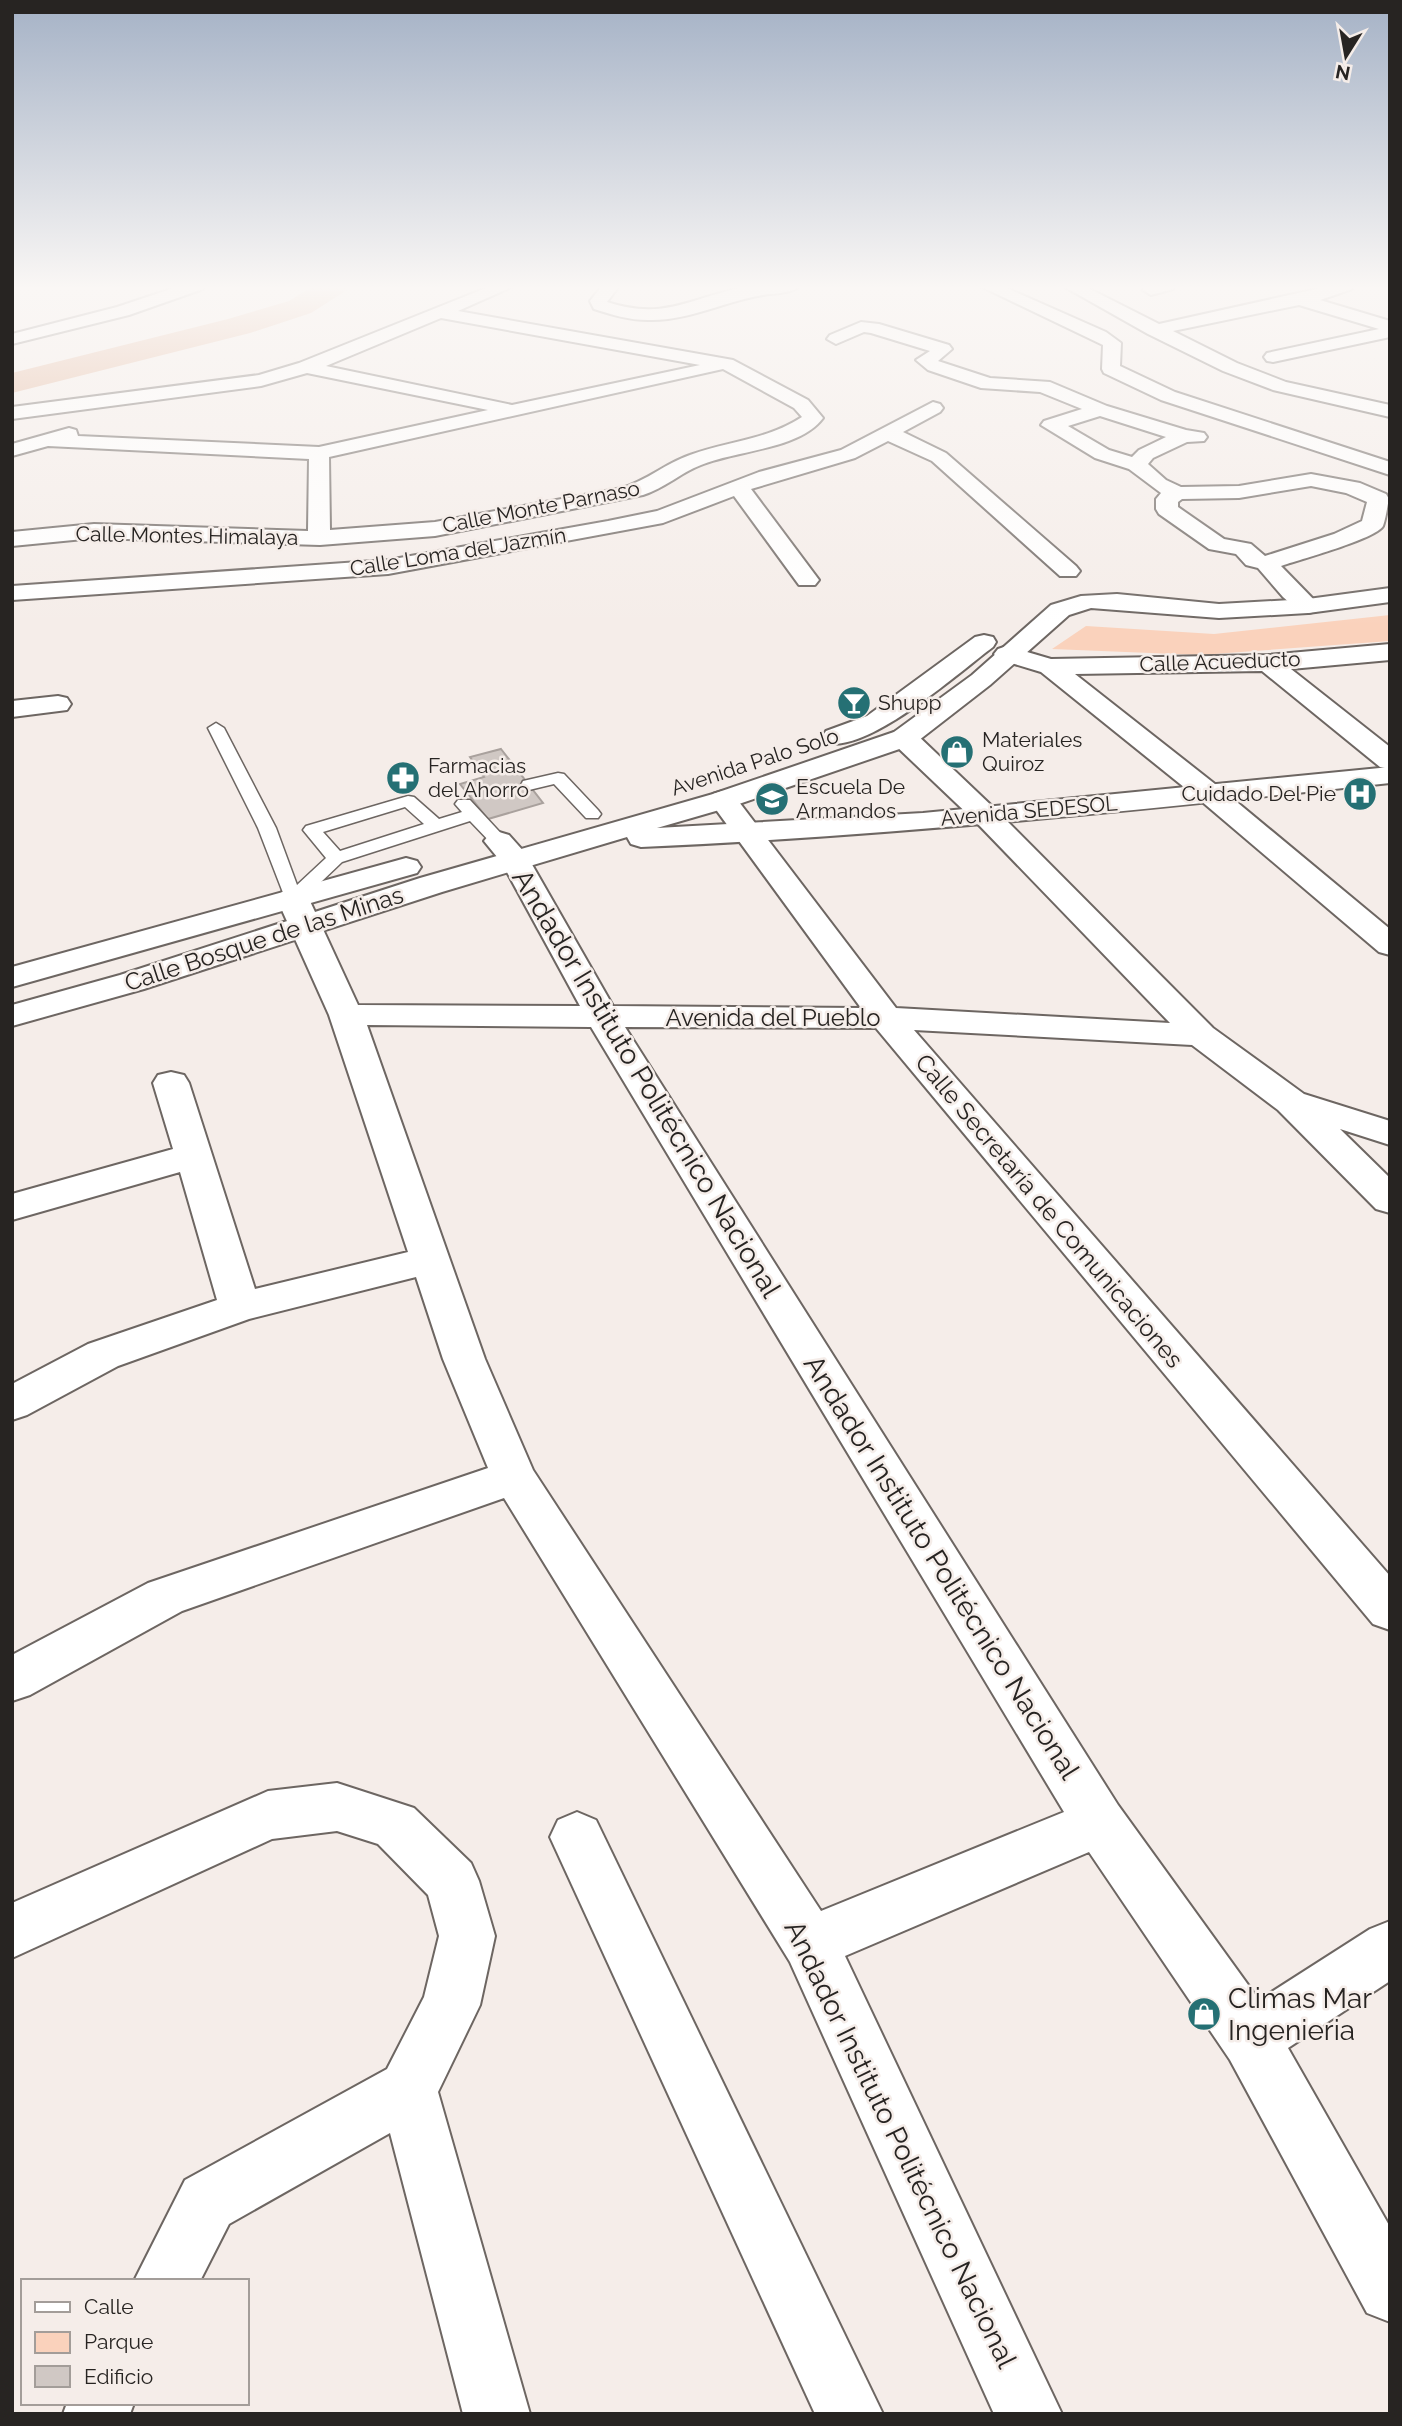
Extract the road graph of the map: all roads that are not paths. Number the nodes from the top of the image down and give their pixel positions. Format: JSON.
{"nodes":[{"id":1,"x":121,"y":399,"type":"edge"},
{"id":2,"x":206,"y":399,"type":"edge"},
{"id":3,"x":460,"y":399,"type":"edge"},
{"id":4,"x":570,"y":399,"type":"edge"},
{"id":5,"x":792,"y":399,"type":"edge"},
{"id":6,"x":1074,"y":399,"type":"edge"},
{"id":7,"x":1178,"y":399,"type":"edge"},
{"id":8,"x":1338,"y":399,"type":"edge"},
{"id":9,"x":933,"y":408,"type":"dead end"},
{"id":10,"x":1100,"y":410,"type":"junction"},
{"id":11,"x":517,"y":411,"type":"junction"},
{"id":12,"x":1390,"y":411,"type":"edge"},
{"id":13,"x":12,"y":413,"type":"edge"},
{"id":14,"x":160,"y":413,"type":"dead end"},
{"id":15,"x":108,"y":425,"type":"dead end"},
{"id":16,"x":888,"y":433,"type":"junction"},
{"id":17,"x":1184,"y":436,"type":"junction"},
{"id":18,"x":1220,"y":437,"type":"dead end"},
{"id":19,"x":44,"y":440,"type":"junction"},
{"id":20,"x":12,"y":450,"type":"edge"},
{"id":21,"x":319,"y":453,"type":"junction"},
{"id":22,"x":1386,"y":464,"type":"edge"},
{"id":23,"x":1136,"y":465,"type":"junction"},
{"id":24,"x":1292,"y":465,"type":"dead end"},
{"id":25,"x":1311,"y":480,"type":"junction"},
{"id":26,"x":738,"y":486,"type":"junction"},
{"id":27,"x":1177,"y":493,"type":"junction"},
{"id":28,"x":320,"y":538,"type":"junction"},
{"id":29,"x":1342,"y":538,"type":"junction"},
{"id":30,"x":12,"y":539,"type":"edge"},
{"id":31,"x":1242,"y":549,"type":"junction"},
{"id":32,"x":1266,"y":562,"type":"junction"},
{"id":33,"x":1068,"y":571,"type":"dead end"},
{"id":34,"x":1390,"y":577,"type":"edge"},
{"id":35,"x":807,"y":580,"type":"dead end"},
{"id":36,"x":12,"y":593,"type":"edge"},
{"id":37,"x":1390,"y":595,"type":"edge"},
{"id":38,"x":1299,"y":599,"type":"junction"},
{"id":39,"x":1390,"y":652,"type":"edge"},
{"id":40,"x":1007,"y":654,"type":"junction"},
{"id":41,"x":1268,"y":663,"type":"junction"},
{"id":42,"x":1050,"y":667,"type":"junction"},
{"id":43,"x":58,"y":704,"type":"dead end"},
{"id":44,"x":12,"y":709,"type":"edge"},
{"id":45,"x":216,"y":728,"type":"dead end"},
{"id":46,"x":904,"y":738,"type":"junction"},
{"id":47,"x":1390,"y":761,"type":"edge"},
{"id":48,"x":1390,"y":775,"type":"edge"},
{"id":49,"x":529,"y":785,"type":"dead end"},
{"id":50,"x":1210,"y":794,"type":"junction"},
{"id":51,"x":723,"y":800,"type":"junction"},
{"id":52,"x":986,"y":816,"type":"junction"},
{"id":53,"x":436,"y":826,"type":"junction"},
{"id":54,"x":587,"y":827,"type":"junction"},
{"id":55,"x":490,"y":829,"type":"junction"},
{"id":56,"x":751,"y":834,"type":"junction"},
{"id":57,"x":336,"y":858,"type":"junction"},
{"id":58,"x":300,"y":913,"type":"junction"},
{"id":59,"x":1390,"y":946,"type":"edge"},
{"id":60,"x":12,"y":977,"type":"edge"},
{"id":61,"x":346,"y":1015,"type":"junction"},
{"id":62,"x":12,"y":1016,"type":"edge"},
{"id":63,"x":603,"y":1018,"type":"junction"},
{"id":64,"x":886,"y":1018,"type":"junction"},
{"id":65,"x":1201,"y":1035,"type":"junction"},
{"id":66,"x":171,"y":1083,"type":"dead end"},
{"id":67,"x":1291,"y":1102,"type":"junction"},
{"id":68,"x":1390,"y":1133,"type":"edge"},
{"id":69,"x":193,"y":1156,"type":"junction"},
{"id":70,"x":1390,"y":1200,"type":"edge"},
{"id":71,"x":12,"y":1207,"type":"edge"},
{"id":72,"x":430,"y":1260,"type":"junction"},
{"id":73,"x":240,"y":1307,"type":"junction"},
{"id":74,"x":12,"y":1404,"type":"edge"},
{"id":75,"x":514,"y":1478,"type":"junction"},
{"id":76,"x":1390,"y":1610,"type":"edge"},
{"id":77,"x":12,"y":1680,"type":"edge"},
{"id":78,"x":1099,"y":1822,"type":"junction"},
{"id":79,"x":577,"y":1836,"type":"dead end"},
{"id":80,"x":12,"y":1931,"type":"edge"},
{"id":81,"x":810,"y":1943,"type":"junction"},
{"id":82,"x":1390,"y":1948,"type":"edge"},
{"id":83,"x":1251,"y":2039,"type":"junction"},
{"id":84,"x":408,"y":2090,"type":"junction"},
{"id":85,"x":167,"y":2279,"type":"edge"},
{"id":86,"x":1390,"y":2290,"type":"edge"},
{"id":87,"x":497,"y":2414,"type":"edge"},
{"id":88,"x":850,"y":2414,"type":"edge"},
{"id":89,"x":1030,"y":2414,"type":"edge"}],
"edges":[{"from":1,"to":13,"type":"street"},
{"from":2,"to":14,"type":"street"},
{"from":3,"to":11,"type":"street"},
{"from":4,"to":11,"type":"street"},
{"from":5,"to":28,"type":"street","name":"Calle Monte Parnaso"},
{"from":6,"to":10,"type":"street"},
{"from":7,"to":22,"type":"street"},
{"from":8,"to":12,"type":"street"},
{"from":9,"to":16,"type":"street","name":"Calle Loma del Jazmín"},
{"from":10,"to":17,"type":"street"},
{"from":10,"to":23,"type":"street"},
{"from":11,"to":21,"type":"street"},
{"from":15,"to":19,"type":"street"},
{"from":16,"to":26,"type":"street","name":"Calle Loma del Jazmín"},
{"from":16,"to":33,"type":"street"},
{"from":17,"to":18,"type":"street"},
{"from":17,"to":23,"type":"street"},
{"from":19,"to":20,"type":"street"},
{"from":19,"to":21,"type":"street"},
{"from":21,"to":28,"type":"street"},
{"from":23,"to":27,"type":"street"},
{"from":24,"to":25,"type":"street"},
{"from":25,"to":27,"type":"street"},
{"from":25,"to":29,"type":"street"},
{"from":26,"to":35,"type":"street"},
{"from":26,"to":36,"type":"street","name":"Calle Loma del Jazmín"},
{"from":27,"to":31,"type":"street"},
{"from":28,"to":30,"type":"street","name":"Calle Montes Himalaya"},
{"from":29,"to":31,"type":"street"},
{"from":29,"to":32,"type":"street"},
{"from":31,"to":32,"type":"street"},
{"from":32,"to":38,"type":"street"},
{"from":34,"to":38,"type":"street","name":"Avenida Palo Solo"},
{"from":37,"to":38,"type":"street","name":"Avenida Palo Solo"},
{"from":38,"to":40,"type":"street","name":"Avenida Palo Solo"},
{"from":38,"to":54,"type":"street","name":"Avenida Palo Solo"},
{"from":39,"to":41,"type":"street","name":"Calle Acueducto"},
{"from":40,"to":42,"type":"street"},
{"from":40,"to":46,"type":"street","name":"Avenida Palo Solo"},
{"from":41,"to":42,"type":"street","name":"Calle Acueducto"},
{"from":41,"to":47,"type":"street"},
{"from":42,"to":50,"type":"street"},
{"from":43,"to":44,"type":"street"},
{"from":45,"to":58,"type":"lane"},
{"from":46,"to":51,"type":"street","name":"Avenida Palo Solo"},
{"from":46,"to":52,"type":"street"},
{"from":48,"to":50,"type":"street","name":"Avenida SEDESOL"},
{"from":49,"to":54,"type":"lane"},
{"from":50,"to":52,"type":"street","name":"Avenida SEDESOL"},
{"from":50,"to":59,"type":"street"},
{"from":51,"to":54,"type":"street","name":"Avenida Palo Solo"},
{"from":51,"to":56,"type":"street","name":"Calle Secretaría de Comunicaciones"},
{"from":52,"to":56,"type":"street","name":"Avenida SEDESOL"},
{"from":52,"to":65,"type":"street"},
{"from":53,"to":55,"type":"lane"},
{"from":53,"to":57,"type":"lane"},
{"from":53,"to":57,"type":"lane"},
{"from":54,"to":55,"type":"street","name":"Avenida SEDESOL"},
{"from":54,"to":56,"type":"street","name":"Avenida SEDESOL"},
{"from":55,"to":58,"type":"street","name":"Calle Bosque de las Minas"},
{"from":55,"to":63,"type":"street","name":"Andador Instituto Politécnico Nacional"},
{"from":56,"to":64,"type":"street","name":"Calle Secretaría de Comunicaciones"},
{"from":57,"to":58,"type":"lane"},
{"from":58,"to":60,"type":"street","name":"Calle Bosque de las Minas"},
{"from":58,"to":61,"type":"street","name":"Andador Instituto Politécnico Nacional"},
{"from":58,"to":62,"type":"street","name":"Calle Bosque de las Minas"},
{"from":61,"to":63,"type":"street","name":"Avenida del Pueblo"},
{"from":61,"to":72,"type":"street","name":"Andador Instituto Politécnico Nacional"},
{"from":63,"to":64,"type":"street","name":"Avenida del Pueblo"},
{"from":63,"to":78,"type":"street","name":"Andador Instituto Politécnico Nacional"},
{"from":64,"to":65,"type":"street","name":"Avenida del Pueblo"},
{"from":64,"to":76,"type":"street","name":"Calle Secretaría de Comunicaciones"},
{"from":65,"to":67,"type":"street"},
{"from":66,"to":69,"type":"street"},
{"from":67,"to":68,"type":"street"},
{"from":67,"to":70,"type":"street"},
{"from":69,"to":71,"type":"street"},
{"from":69,"to":73,"type":"street"},
{"from":72,"to":73,"type":"street"},
{"from":72,"to":75,"type":"street","name":"Andador Instituto Politécnico Nacional"},
{"from":73,"to":74,"type":"street"},
{"from":75,"to":77,"type":"street"},
{"from":75,"to":81,"type":"street","name":"Andador Instituto Politécnico Nacional"},
{"from":78,"to":81,"type":"street"},
{"from":78,"to":83,"type":"street","name":"Andador Instituto Politécnico Nacional"},
{"from":79,"to":88,"type":"street"},
{"from":80,"to":84,"type":"street"},
{"from":81,"to":89,"type":"street","name":"Andador Instituto Politécnico Nacional"},
{"from":82,"to":83,"type":"street"},
{"from":83,"to":86,"type":"street","name":"Andador Instituto Politécnico Nacional"},
{"from":84,"to":85,"type":"street"},
{"from":84,"to":87,"type":"street"}]}
